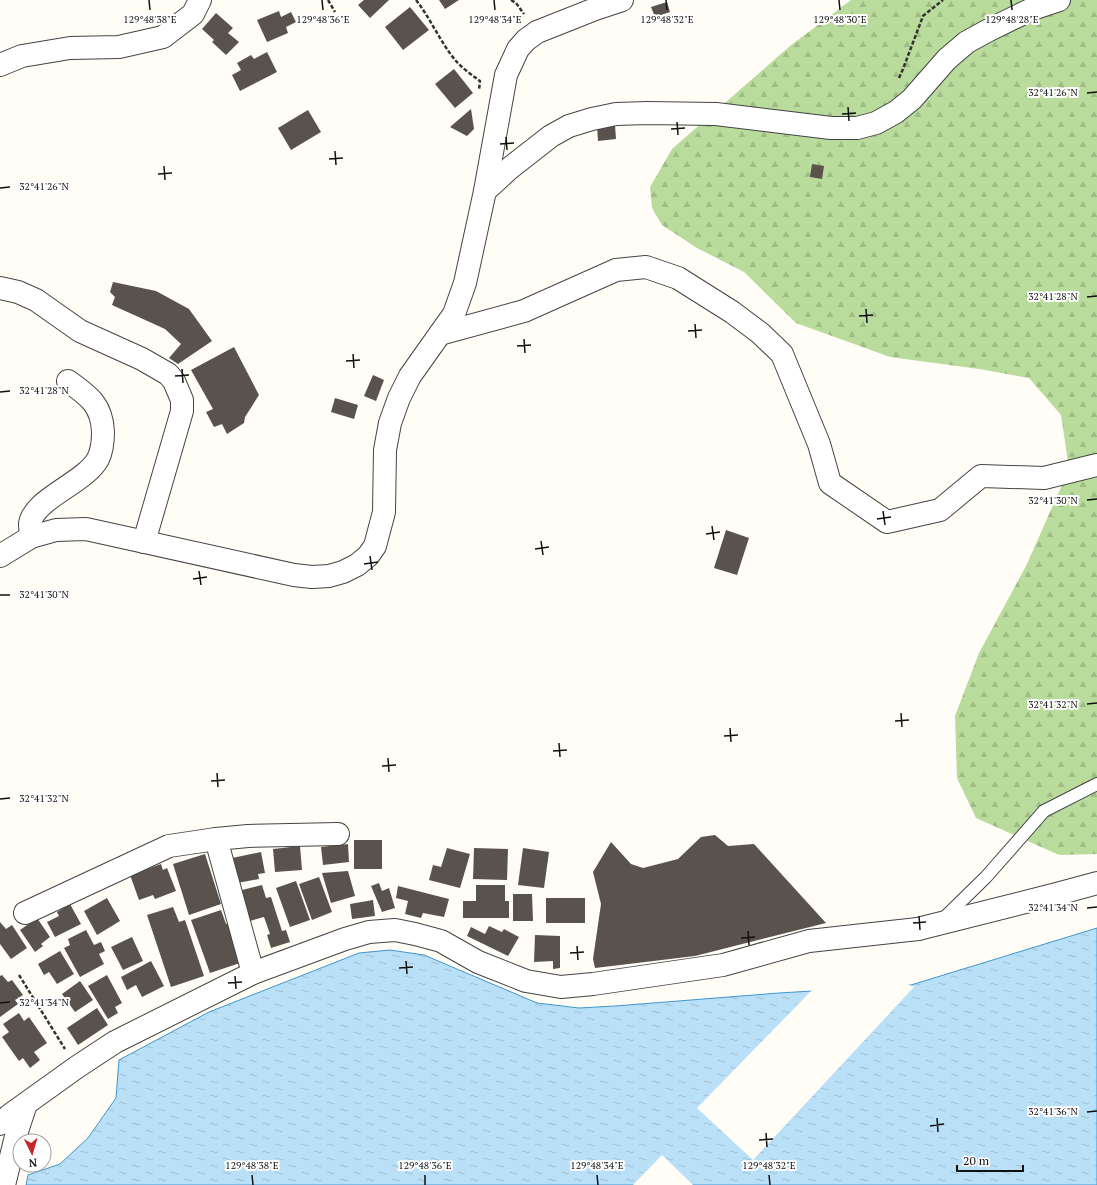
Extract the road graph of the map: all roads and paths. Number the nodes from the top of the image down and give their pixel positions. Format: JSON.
{"nodes":[{"id":1,"x":200,"y":0,"type":"edge"},
{"id":2,"x":328,"y":0,"type":"edge"},
{"id":3,"x":416,"y":0,"type":"edge"},
{"id":4,"x":622,"y":0,"type":"edge"},
{"id":5,"x":943,"y":0,"type":"edge"},
{"id":6,"x":1059,"y":0,"type":"edge"},
{"id":7,"x":335,"y":12,"type":"dead end"},
{"id":8,"x":0,"y":65,"type":"edge"},
{"id":9,"x":898,"y":80,"type":"dead end"},
{"id":10,"x":479,"y":96,"type":"dead end"},
{"id":11,"x":484,"y":191,"type":"junction"},
{"id":12,"x":0,"y":288,"type":"edge"},
{"id":13,"x":440,"y":334,"type":"junction"},
{"id":14,"x":68,"y":381,"type":"dead end"},
{"id":15,"x":1097,"y":465,"type":"edge"},
{"id":16,"x":31,"y":537,"type":"junction"},
{"id":17,"x":144,"y":542,"type":"junction"},
{"id":18,"x":0,"y":556,"type":"edge"},
{"id":19,"x":1097,"y":784,"type":"edge"},
{"id":20,"x":338,"y":834,"type":"dead end"},
{"id":21,"x":216,"y":839,"type":"junction"},
{"id":22,"x":1097,"y":883,"type":"edge"},
{"id":23,"x":25,"y":913,"type":"dead end"},
{"id":24,"x":928,"y":927,"type":"junction"},
{"id":25,"x":253,"y":973,"type":"junction"},
{"id":26,"x":19,"y":975,"type":"dead end"},
{"id":27,"x":77,"y":1067,"type":"junction"},
{"id":28,"x":26,"y":1104,"type":"junction"},
{"id":29,"x":0,"y":1124,"type":"edge"},
{"id":30,"x":4,"y":1185,"type":"edge"}],
"edges":[{"from":1,"to":8,"type":"street"},
{"from":2,"to":7,"type":"path"},
{"from":3,"to":10,"type":"path"},
{"from":4,"to":11,"type":"street"},
{"from":5,"to":9,"type":"path"},
{"from":6,"to":11,"type":"street"},
{"from":11,"to":13,"type":"street"},
{"from":12,"to":17,"type":"street"},
{"from":13,"to":15,"type":"street"},
{"from":13,"to":17,"type":"street"},
{"from":14,"to":16,"type":"street"},
{"from":16,"to":17,"type":"street"},
{"from":16,"to":18,"type":"street"},
{"from":19,"to":24,"type":"lane"},
{"from":20,"to":21,"type":"street"},
{"from":21,"to":23,"type":"street"},
{"from":21,"to":25,"type":"street"},
{"from":22,"to":24,"type":"street"},
{"from":24,"to":25,"type":"street"},
{"from":25,"to":27,"type":"street"},
{"from":26,"to":27,"type":"path"},
{"from":27,"to":28,"type":"street"},
{"from":28,"to":29,"type":"street"},
{"from":28,"to":30,"type":"street"}]}
